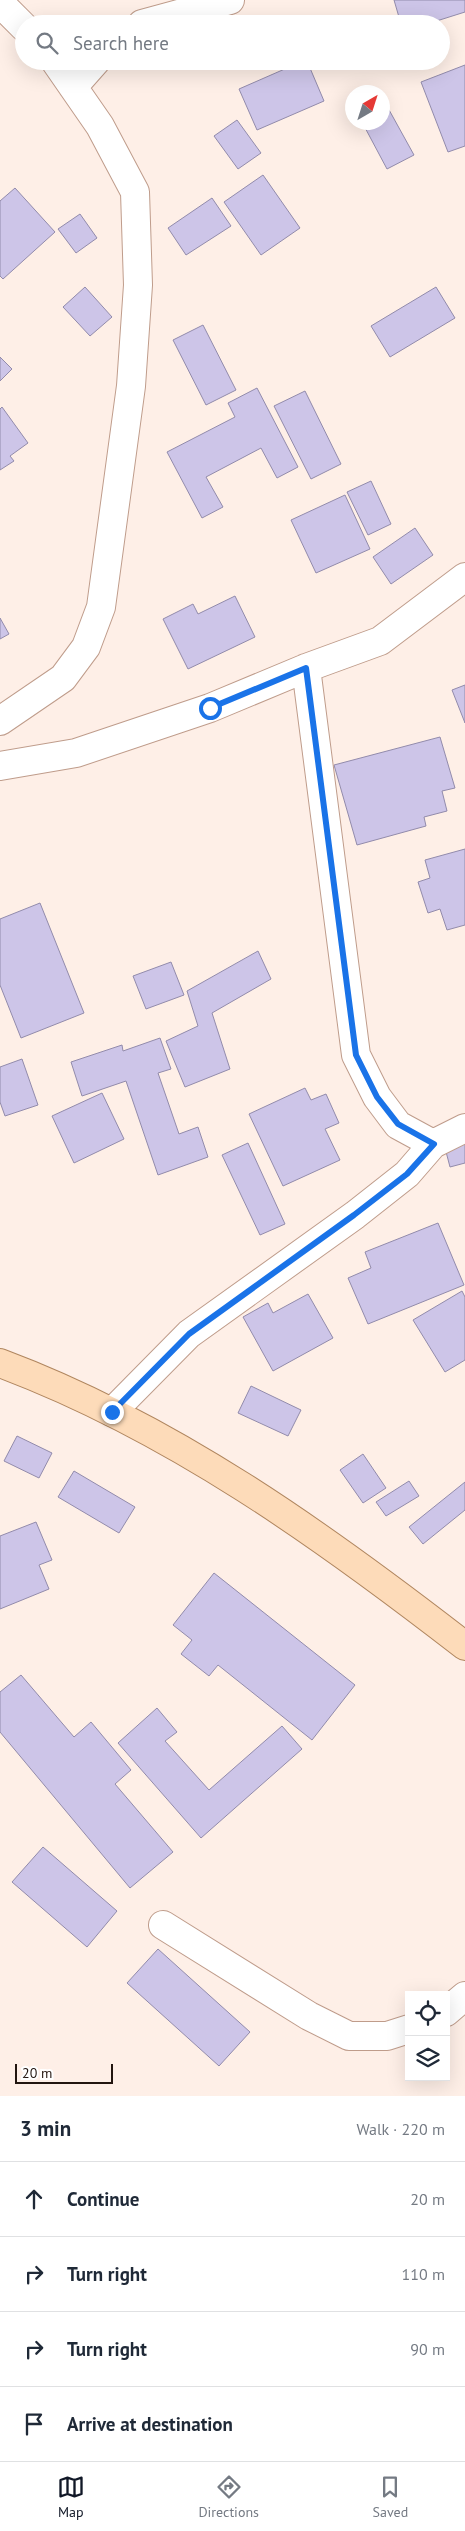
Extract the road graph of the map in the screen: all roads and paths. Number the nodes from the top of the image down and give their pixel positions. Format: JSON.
{"nodes":[{"id":1,"x":230,"y":0,"type":"edge"},
{"id":2,"x":0,"y":3,"type":"edge"},
{"id":3,"x":175,"y":15,"type":"edge"},
{"id":4,"x":15,"y":18,"type":"edge"},
{"id":5,"x":61,"y":70,"type":"edge"},
{"id":6,"x":88,"y":70,"type":"edge"},
{"id":7,"x":73,"y":87,"type":"junction"},
{"id":8,"x":465,"y":577,"type":"edge"},
{"id":9,"x":306,"y":668,"type":"junction"},
{"id":10,"x":0,"y":722,"type":"edge"},
{"id":11,"x":0,"y":766,"type":"edge"},
{"id":12,"x":465,"y":1128,"type":"edge"},
{"id":13,"x":434,"y":1144,"type":"junction"},
{"id":14,"x":0,"y":1363,"type":"edge"},
{"id":15,"x":112,"y":1412,"type":"junction"},
{"id":16,"x":465,"y":1646,"type":"edge"},
{"id":17,"x":163,"y":1925,"type":"dead end"},
{"id":18,"x":465,"y":1996,"type":"edge"},
{"id":19,"x":450,"y":2009,"type":"edge"},
{"id":20,"x":405,"y":2030,"type":"edge"}],
"edges":[{"from":1,"to":3,"type":"street"},
{"from":2,"to":4,"type":"street"},
{"from":5,"to":7,"type":"street"},
{"from":6,"to":7,"type":"street"},
{"from":7,"to":10,"type":"street"},
{"from":8,"to":9,"type":"street"},
{"from":9,"to":11,"type":"street"},
{"from":9,"to":13,"type":"street"},
{"from":12,"to":13,"type":"street"},
{"from":13,"to":15,"type":"street"},
{"from":14,"to":15,"type":"main road"},
{"from":15,"to":16,"type":"main road"},
{"from":17,"to":20,"type":"street"},
{"from":18,"to":19,"type":"street"}]}
